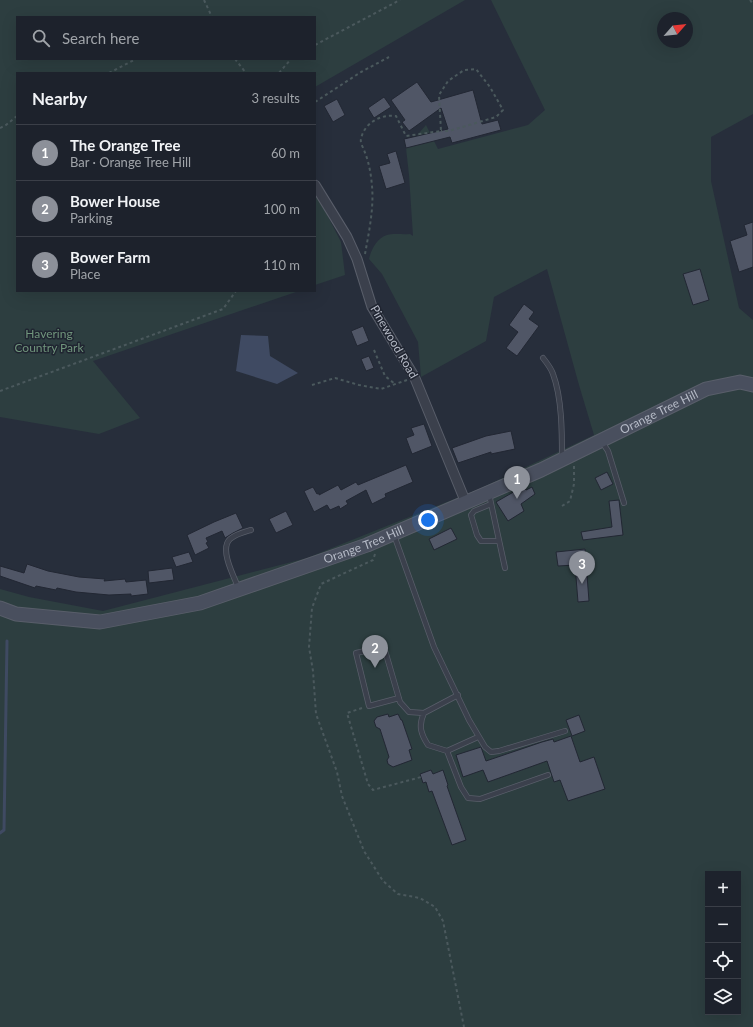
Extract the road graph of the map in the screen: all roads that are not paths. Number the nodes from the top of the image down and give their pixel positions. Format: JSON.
{"nodes":[{"id":1,"x":316,"y":187,"type":"edge"},
{"id":2,"x":543,"y":358,"type":"dead end"},
{"id":3,"x":753,"y":385,"type":"edge"},
{"id":4,"x":601,"y":440,"type":"junction"},
{"id":5,"x":566,"y":457,"type":"junction"},
{"id":6,"x":490,"y":498,"type":"junction"},
{"id":7,"x":466,"y":503,"type":"junction"},
{"id":8,"x":624,"y":504,"type":"dead end"},
{"id":9,"x":251,"y":530,"type":"dead end"},
{"id":10,"x":393,"y":534,"type":"junction"},
{"id":11,"x":499,"y":541,"type":"junction"},
{"id":12,"x":505,"y":568,"type":"dead end"},
{"id":13,"x":239,"y":590,"type":"junction"},
{"id":14,"x":0,"y":608,"type":"edge"},
{"id":15,"x":458,"y":695,"type":"junction"},
{"id":16,"x":399,"y":698,"type":"junction"},
{"id":17,"x":424,"y":714,"type":"junction"},
{"id":18,"x":565,"y":731,"type":"dead end"},
{"id":19,"x":478,"y":737,"type":"junction"},
{"id":20,"x":447,"y":751,"type":"junction"},
{"id":21,"x":548,"y":775,"type":"dead end"}],
"edges":[{"from":1,"to":7,"type":"street","name":"Pinewood Road"},
{"from":2,"to":5,"type":"lane"},
{"from":3,"to":4,"type":"main road","name":"Orange Tree Hill"},
{"from":4,"to":5,"type":"main road","name":"Orange Tree Hill"},
{"from":4,"to":8,"type":"lane"},
{"from":5,"to":6,"type":"main road","name":"Orange Tree Hill"},
{"from":6,"to":7,"type":"main road","name":"Orange Tree Hill"},
{"from":6,"to":11,"type":"lane"},
{"from":6,"to":11,"type":"lane"},
{"from":7,"to":10,"type":"main road","name":"Orange Tree Hill"},
{"from":9,"to":13,"type":"lane"},
{"from":10,"to":13,"type":"main road","name":"Orange Tree Hill"},
{"from":10,"to":15,"type":"lane"},
{"from":11,"to":12,"type":"lane"},
{"from":13,"to":14,"type":"main road","name":"Orange Tree Hill"},
{"from":15,"to":17,"type":"lane"},
{"from":15,"to":19,"type":"lane"},
{"from":16,"to":16,"type":"lane"},
{"from":16,"to":17,"type":"lane"},
{"from":17,"to":20,"type":"lane"},
{"from":18,"to":19,"type":"lane"},
{"from":19,"to":20,"type":"lane"},
{"from":20,"to":21,"type":"lane"}]}
